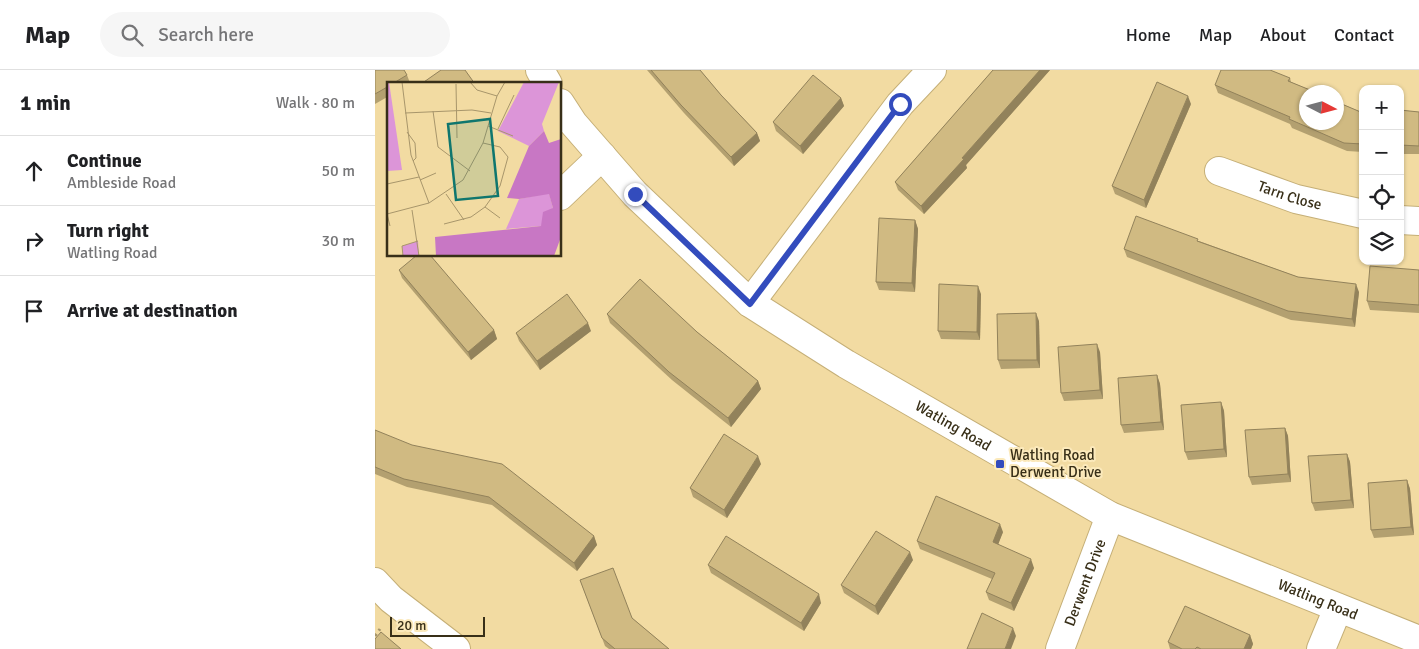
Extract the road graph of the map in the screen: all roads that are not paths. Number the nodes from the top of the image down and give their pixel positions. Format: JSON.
{"nodes":[{"id":1,"x":540,"y":70,"type":"edge"},
{"id":2,"x":932,"y":70,"type":"edge"},
{"id":3,"x":547,"y":82,"type":"edge"},
{"id":4,"x":561,"y":105,"type":"edge"},
{"id":5,"x":602,"y":156,"type":"junction"},
{"id":6,"x":1219,"y":171,"type":"dead end"},
{"id":7,"x":561,"y":195,"type":"edge"},
{"id":8,"x":1359,"y":213,"type":"edge"},
{"id":9,"x":1404,"y":220,"type":"edge"},
{"id":10,"x":1419,"y":221,"type":"edge"},
{"id":11,"x":750,"y":304,"type":"junction"},
{"id":12,"x":1110,"y":516,"type":"junction"},
{"id":13,"x":375,"y":582,"type":"edge"},
{"id":14,"x":1338,"y":608,"type":"junction"},
{"id":15,"x":1419,"y":640,"type":"edge"},
{"id":16,"x":456,"y":649,"type":"edge"},
{"id":17,"x":1060,"y":649,"type":"edge"},
{"id":18,"x":1321,"y":649,"type":"edge"}],
"edges":[{"from":1,"to":3,"type":"street"},
{"from":2,"to":11,"type":"street"},
{"from":4,"to":5,"type":"street","name":"Watling Road"},
{"from":5,"to":7,"type":"street"},
{"from":5,"to":11,"type":"street","name":"Watling Road"},
{"from":6,"to":8,"type":"street","name":"Tarn Close"},
{"from":9,"to":10,"type":"street"},
{"from":11,"to":12,"type":"street","name":"Watling Road"},
{"from":12,"to":14,"type":"street","name":"Watling Road"},
{"from":12,"to":17,"type":"street","name":"Derwent Drive"},
{"from":13,"to":16,"type":"street"},
{"from":14,"to":15,"type":"street","name":"Watling Road"},
{"from":14,"to":18,"type":"street"}]}
